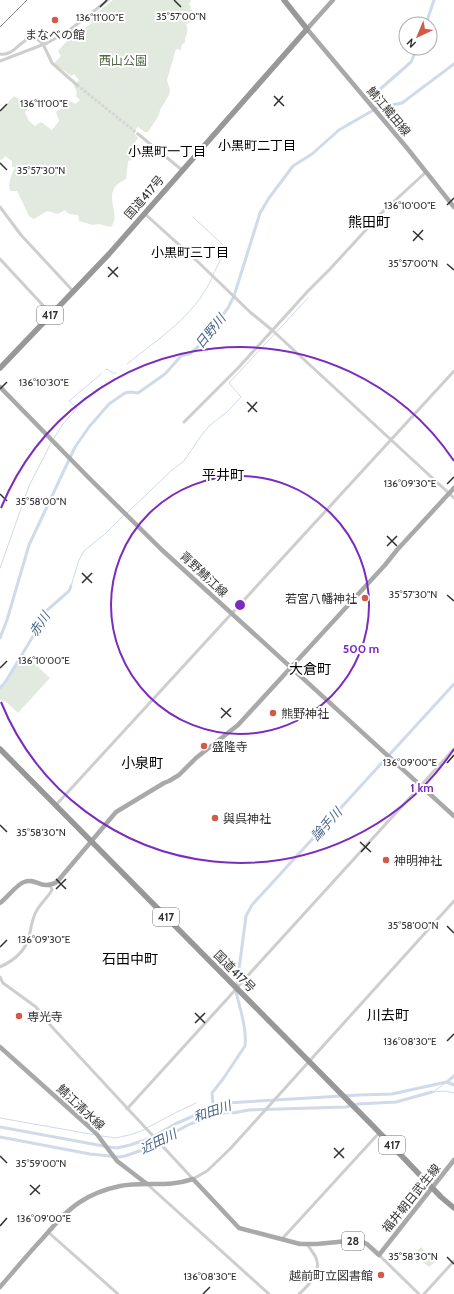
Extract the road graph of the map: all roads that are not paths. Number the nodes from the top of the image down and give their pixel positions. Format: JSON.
{"nodes":[{"id":1,"x":108,"y":0,"type":"edge"},
{"id":2,"x":284,"y":0,"type":"edge"},
{"id":3,"x":333,"y":0,"type":"edge"},
{"id":4,"x":307,"y":29,"type":"junction"},
{"id":5,"x":43,"y":44,"type":"junction"},
{"id":6,"x":0,"y":54,"type":"edge"},
{"id":7,"x":0,"y":61,"type":"edge"},
{"id":8,"x":77,"y":85,"type":"tunnel mouth"},
{"id":9,"x":138,"y":134,"type":"tunnel mouth"},
{"id":10,"x":182,"y":170,"type":"junction"},
{"id":11,"x":426,"y":172,"type":"junction"},
{"id":12,"x":0,"y":207,"type":"edge"},
{"id":13,"x":454,"y":207,"type":"edge"},
{"id":14,"x":144,"y":214,"type":"junction"},
{"id":15,"x":0,"y":259,"type":"edge"},
{"id":16,"x":73,"y":291,"type":"junction"},
{"id":17,"x":51,"y":314,"type":"junction"},
{"id":18,"x":272,"y":330,"type":"junction"},
{"id":19,"x":0,"y":368,"type":"edge"},
{"id":20,"x":454,"y":371,"type":"edge"},
{"id":21,"x":0,"y":387,"type":"edge"},
{"id":22,"x":184,"y":422,"type":"dead end"},
{"id":23,"x":391,"y":440,"type":"junction"},
{"id":24,"x":454,"y":488,"type":"edge"},
{"id":25,"x":449,"y":493,"type":"junction"},
{"id":26,"x":454,"y":498,"type":"edge"},
{"id":27,"x":232,"y":614,"type":"junction"},
{"id":28,"x":291,"y":668,"type":"junction"},
{"id":29,"x":0,"y":749,"type":"edge"},
{"id":30,"x":454,"y":749,"type":"edge"},
{"id":31,"x":420,"y":786,"type":"junction"},
{"id":32,"x":56,"y":805,"type":"junction"},
{"id":33,"x":454,"y":816,"type":"edge"},
{"id":34,"x":91,"y":841,"type":"junction"},
{"id":35,"x":50,"y":885,"type":"junction"},
{"id":36,"x":454,"y":901,"type":"edge"},
{"id":37,"x":0,"y":903,"type":"edge"},
{"id":38,"x":0,"y":967,"type":"edge"},
{"id":39,"x":0,"y":977,"type":"edge"},
{"id":40,"x":236,"y":988,"type":"junction"},
{"id":41,"x":0,"y":1047,"type":"edge"},
{"id":42,"x":309,"y":1062,"type":"junction"},
{"id":43,"x":128,"y":1109,"type":"junction"},
{"id":44,"x":379,"y":1133,"type":"junction"},
{"id":45,"x":454,"y":1160,"type":"edge"},
{"id":46,"x":193,"y":1179,"type":"junction"},
{"id":47,"x":147,"y":1184,"type":"junction"},
{"id":48,"x":432,"y":1188,"type":"junction"},
{"id":49,"x":454,"y":1208,"type":"edge"},
{"id":50,"x":48,"y":1232,"type":"junction"},
{"id":51,"x":282,"y":1240,"type":"junction"},
{"id":52,"x":307,"y":1244,"type":"junction"},
{"id":53,"x":379,"y":1254,"type":"junction"},
{"id":54,"x":454,"y":1261,"type":"edge"},
{"id":55,"x":0,"y":1287,"type":"edge"},
{"id":56,"x":118,"y":1294,"type":"edge"},
{"id":57,"x":269,"y":1294,"type":"edge"},
{"id":58,"x":299,"y":1294,"type":"edge"},
{"id":59,"x":419,"y":1294,"type":"edge"},
{"id":60,"x":424,"y":1294,"type":"edge"}],
"edges":[{"from":1,"to":5,"type":"street"},
{"from":2,"to":4,"type":"highway"},
{"from":3,"to":4,"type":"main road"},
{"from":4,"to":10,"type":"highway","name":"国道417号","number":"417"},
{"from":4,"to":11,"type":"main road","name":"鯖江織田線"},
{"from":5,"to":6,"type":"street"},
{"from":5,"to":7,"type":"street"},
{"from":5,"to":8,"type":"street"},
{"from":9,"to":10,"type":"street"},
{"from":10,"to":14,"type":"highway","name":"国道417号","number":"417"},
{"from":11,"to":13,"type":"main road","name":"鯖江織田線"},
{"from":11,"to":18,"type":"street"},
{"from":12,"to":16,"type":"street"},
{"from":14,"to":16,"type":"highway","name":"国道417号","number":"417"},
{"from":14,"to":18,"type":"street"},
{"from":15,"to":17,"type":"street"},
{"from":16,"to":17,"type":"highway","name":"国道417号","number":"417"},
{"from":17,"to":19,"type":"highway","name":"国道417号","number":"417"},
{"from":18,"to":22,"type":"street"},
{"from":18,"to":23,"type":"street"},
{"from":20,"to":23,"type":"street"},
{"from":21,"to":27,"type":"main road","name":"青野鯖江線"},
{"from":23,"to":25,"type":"street"},
{"from":23,"to":27,"type":"street"},
{"from":24,"to":25,"type":"main road"},
{"from":25,"to":26,"type":"street"},
{"from":25,"to":28,"type":"main road"},
{"from":27,"to":28,"type":"main road","name":"青野鯖江線"},
{"from":27,"to":32,"type":"street"},
{"from":28,"to":31,"type":"main road","name":"青野鯖江線"},
{"from":28,"to":34,"type":"main road"},
{"from":29,"to":32,"type":"highway","name":"国道417号","number":"417"},
{"from":30,"to":31,"type":"street"},
{"from":31,"to":33,"type":"main road","name":"青野鯖江線"},
{"from":31,"to":40,"type":"street"},
{"from":32,"to":34,"type":"highway","name":"国道417号","number":"417"},
{"from":34,"to":35,"type":"main road"},
{"from":34,"to":40,"type":"highway","name":"国道417号","number":"417"},
{"from":35,"to":37,"type":"main road"},
{"from":35,"to":38,"type":"street"},
{"from":36,"to":42,"type":"street"},
{"from":39,"to":43,"type":"street"},
{"from":40,"to":42,"type":"highway","name":"国道417号","number":"417"},
{"from":40,"to":43,"type":"street"},
{"from":41,"to":47,"type":"main road","name":"鯖江清水線"},
{"from":42,"to":44,"type":"highway","name":"国道417号","number":"417"},
{"from":42,"to":46,"type":"street"},
{"from":43,"to":46,"type":"street"},
{"from":44,"to":48,"type":"highway","name":"国道417号","number":"417"},
{"from":44,"to":51,"type":"street"},
{"from":45,"to":48,"type":"main road","name":"福井朝日武生線","number":"28"},
{"from":46,"to":47,"type":"main road"},
{"from":46,"to":51,"type":"main road","number":"28"},
{"from":47,"to":50,"type":"main road"},
{"from":47,"to":57,"type":"street"},
{"from":48,"to":49,"type":"highway","name":"国道417号","number":"417"},
{"from":48,"to":53,"type":"main road","name":"福井朝日武生線","number":"28"},
{"from":50,"to":55,"type":"main road"},
{"from":50,"to":56,"type":"street"},
{"from":51,"to":52,"type":"main road","number":"28"},
{"from":52,"to":53,"type":"main road","number":"28"},
{"from":52,"to":58,"type":"street"},
{"from":53,"to":59,"type":"street"},
{"from":54,"to":60,"type":"street"}]}
